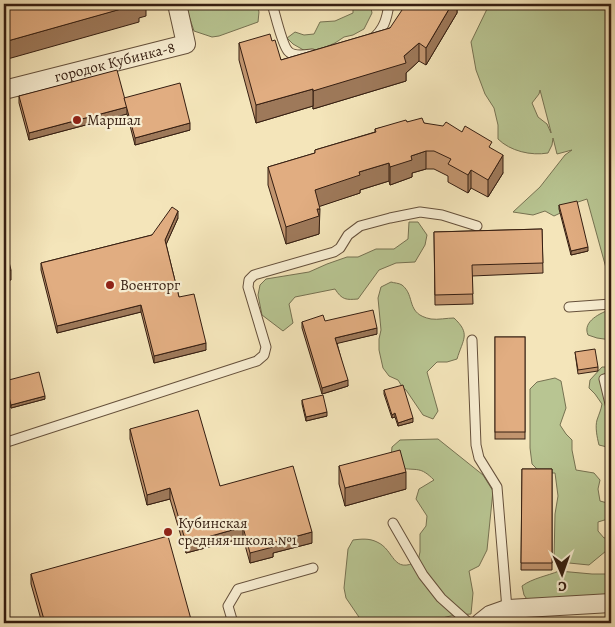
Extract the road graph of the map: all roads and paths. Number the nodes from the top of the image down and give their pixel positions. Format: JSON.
{"nodes":[{"id":1,"x":178,"y":4,"type":"edge"},
{"id":2,"x":272,"y":4,"type":"edge"},
{"id":3,"x":389,"y":4,"type":"edge"},
{"id":4,"x":362,"y":42,"type":"edge"},
{"id":5,"x":317,"y":54,"type":"edge"},
{"id":6,"x":4,"y":90,"type":"edge"},
{"id":7,"x":477,"y":226,"type":"dead end"},
{"id":8,"x":611,"y":304,"type":"edge"},
{"id":9,"x":570,"y":307,"type":"dead end"},
{"id":10,"x":472,"y":340,"type":"dead end"},
{"id":11,"x":611,"y":377,"type":"edge"},
{"id":12,"x":611,"y":408,"type":"edge"},
{"id":13,"x":4,"y":443,"type":"edge"},
{"id":14,"x":393,"y":523,"type":"dead end"},
{"id":15,"x":313,"y":568,"type":"dead end"},
{"id":16,"x":611,"y":603,"type":"edge"},
{"id":17,"x":507,"y":609,"type":"junction"},
{"id":18,"x":233,"y":623,"type":"edge"},
{"id":19,"x":469,"y":623,"type":"edge"},
{"id":20,"x":480,"y":623,"type":"edge"}],
"edges":[{"from":1,"to":6,"type":"street","name":"городок Кубинка-8"},
{"from":2,"to":5,"type":"lane"},
{"from":3,"to":4,"type":"lane"},
{"from":7,"to":13,"type":"lane"},
{"from":8,"to":9,"type":"lane"},
{"from":10,"to":17,"type":"lane"},
{"from":11,"to":12,"type":"lane"},
{"from":14,"to":19,"type":"lane"},
{"from":15,"to":18,"type":"lane"},
{"from":16,"to":17,"type":"street"},
{"from":17,"to":20,"type":"street"}]}
